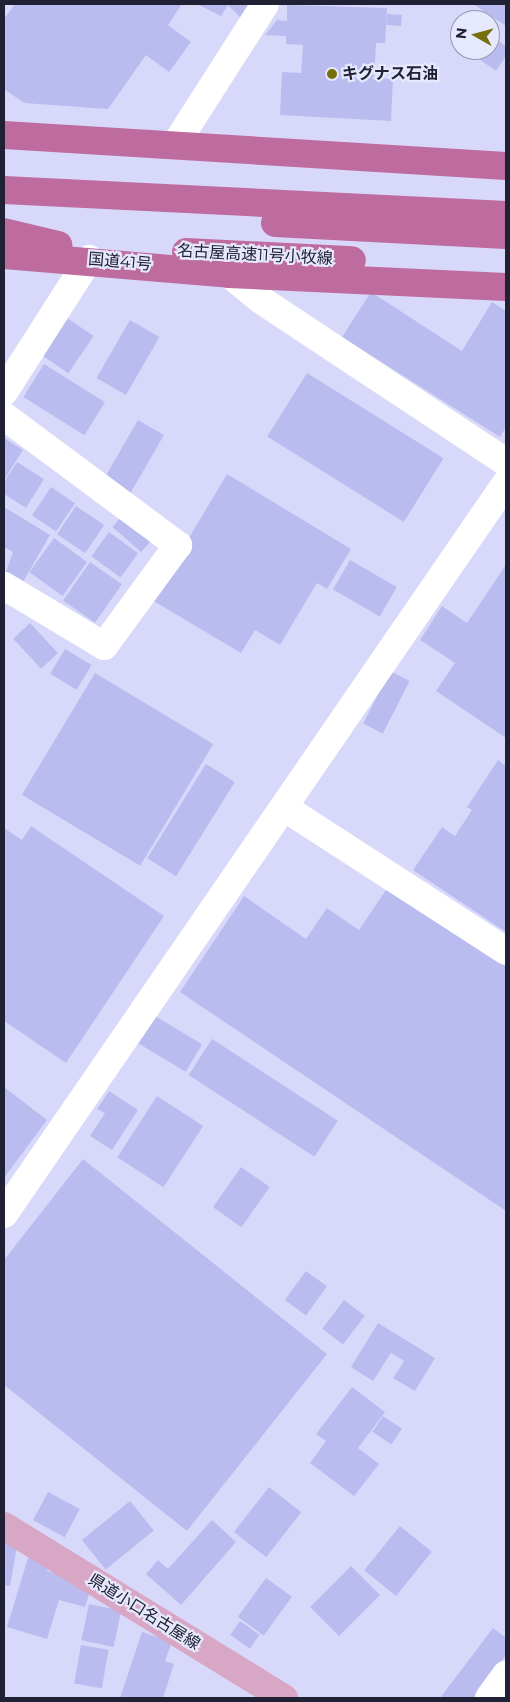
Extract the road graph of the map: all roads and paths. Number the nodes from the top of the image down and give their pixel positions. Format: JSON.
{"nodes":[{"id":1,"x":265,"y":4,"type":"edge"},
{"id":2,"x":9,"y":132,"type":"edge"},
{"id":3,"x":175,"y":145,"type":"junction"},
{"id":4,"x":506,"y":166,"type":"edge"},
{"id":5,"x":4,"y":190,"type":"edge"},
{"id":6,"x":154,"y":198,"type":"junction"},
{"id":7,"x":506,"y":215,"type":"edge"},
{"id":8,"x":4,"y":232,"type":"edge"},
{"id":9,"x":506,"y":235,"type":"edge"},
{"id":10,"x":4,"y":242,"type":"edge"},
{"id":11,"x":4,"y":255,"type":"edge"},
{"id":12,"x":89,"y":259,"type":"junction"},
{"id":13,"x":135,"y":263,"type":"junction"},
{"id":14,"x":506,"y":268,"type":"edge"},
{"id":15,"x":228,"y":274,"type":"junction"},
{"id":16,"x":506,"y":286,"type":"edge"},
{"id":17,"x":4,"y":392,"type":"edge"},
{"id":18,"x":4,"y":416,"type":"edge"},
{"id":19,"x":506,"y":462,"type":"edge"},
{"id":20,"x":506,"y":484,"type":"edge"},
{"id":21,"x":4,"y":586,"type":"edge"},
{"id":22,"x":285,"y":808,"type":"junction"},
{"id":23,"x":506,"y":951,"type":"edge"},
{"id":24,"x":4,"y":1214,"type":"edge"},
{"id":25,"x":4,"y":1526,"type":"edge"},
{"id":26,"x":506,"y":1674,"type":"edge"},
{"id":27,"x":284,"y":1698,"type":"edge"},
{"id":28,"x":489,"y":1698,"type":"edge"}],
"edges":[{"from":1,"to":3,"type":"street"},
{"from":2,"to":3,"type":"highway"},
{"from":3,"to":4,"type":"highway"},
{"from":5,"to":6,"type":"highway"},
{"from":6,"to":7,"type":"highway"},
{"from":6,"to":9,"type":"highway"},
{"from":8,"to":13,"type":"highway"},
{"from":10,"to":14,"type":"highway","name":"名古屋高速11号小牧線"},
{"from":11,"to":12,"type":"highway","name":"国道41号"},
{"from":12,"to":13,"type":"highway","name":"国道41号"},
{"from":12,"to":17,"type":"street"},
{"from":13,"to":15,"type":"highway","name":"国道41号"},
{"from":15,"to":16,"type":"highway","name":"国道41号"},
{"from":15,"to":19,"type":"street"},
{"from":18,"to":21,"type":"street"},
{"from":20,"to":22,"type":"street"},
{"from":22,"to":23,"type":"street"},
{"from":22,"to":24,"type":"street"},
{"from":25,"to":27,"type":"main road","name":"県道小口名古屋線"},
{"from":26,"to":28,"type":"street"}]}
